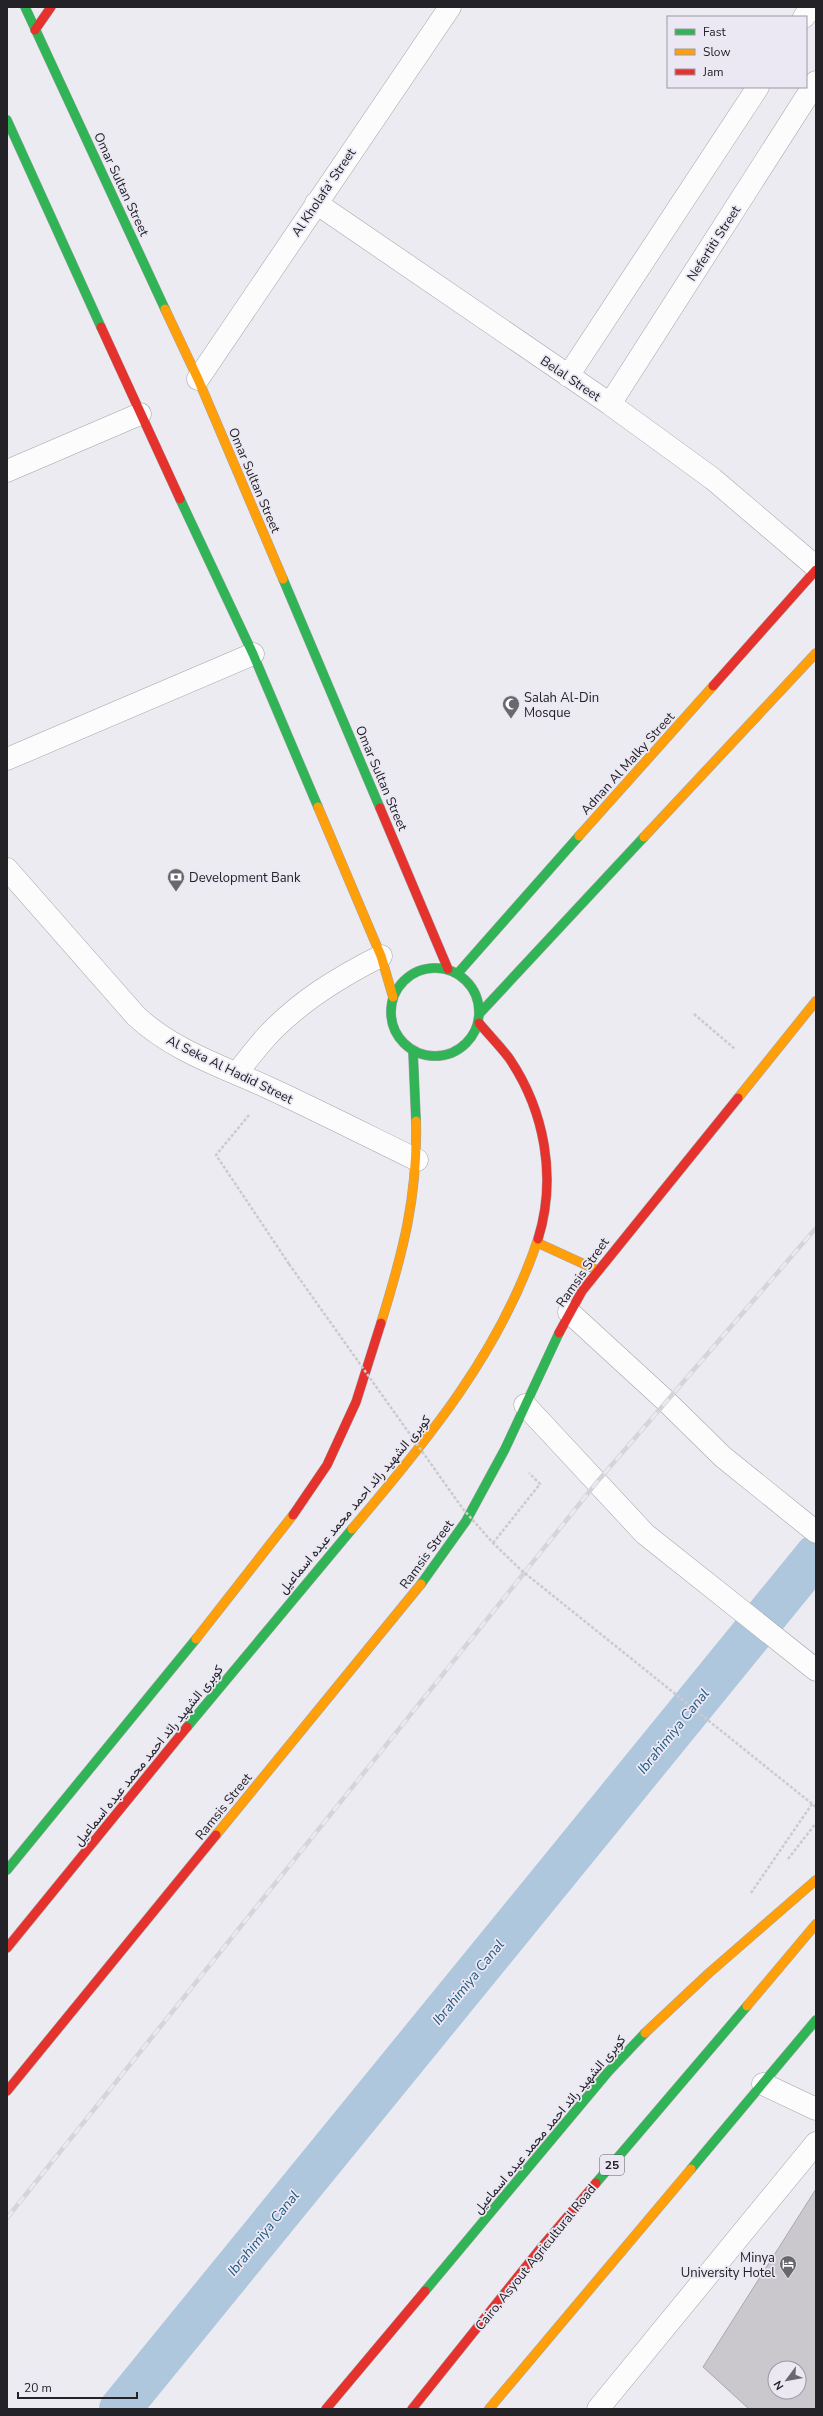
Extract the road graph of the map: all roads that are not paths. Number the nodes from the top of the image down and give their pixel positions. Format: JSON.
{"nodes":[{"id":1,"x":25,"y":7,"type":"edge"},
{"id":2,"x":51,"y":7,"type":"edge"},
{"id":3,"x":450,"y":7,"type":"edge"},
{"id":4,"x":810,"y":7,"type":"edge"},
{"id":5,"x":805,"y":16,"type":"edge"},
{"id":6,"x":35,"y":30,"type":"junction"},
{"id":7,"x":816,"y":82,"type":"edge"},
{"id":8,"x":757,"y":88,"type":"edge"},
{"id":9,"x":7,"y":120,"type":"edge"},
{"id":10,"x":316,"y":203,"type":"junction"},
{"id":11,"x":568,"y":376,"type":"junction"},
{"id":12,"x":198,"y":379,"type":"junction"},
{"id":13,"x":610,"y":404,"type":"junction"},
{"id":14,"x":140,"y":414,"type":"junction"},
{"id":15,"x":7,"y":471,"type":"edge"},
{"id":16,"x":816,"y":567,"type":"edge"},
{"id":17,"x":816,"y":570,"type":"edge"},
{"id":18,"x":816,"y":653,"type":"edge"},
{"id":19,"x":253,"y":654,"type":"junction"},
{"id":20,"x":7,"y":759,"type":"edge"},
{"id":21,"x":7,"y":869,"type":"edge"},
{"id":22,"x":381,"y":956,"type":"junction"},
{"id":23,"x":448,"y":969,"type":"junction"},
{"id":24,"x":458,"y":973,"type":"junction"},
{"id":25,"x":393,"y":997,"type":"junction"},
{"id":26,"x":816,"y":1001,"type":"edge"},
{"id":27,"x":480,"y":1013,"type":"junction"},
{"id":28,"x":479,"y":1023,"type":"junction"},
{"id":29,"x":413,"y":1051,"type":"junction"},
{"id":30,"x":237,"y":1073,"type":"junction"},
{"id":31,"x":417,"y":1160,"type":"junction"},
{"id":32,"x":538,"y":1243,"type":"junction"},
{"id":33,"x":597,"y":1270,"type":"junction"},
{"id":34,"x":569,"y":1312,"type":"junction"},
{"id":35,"x":524,"y":1405,"type":"junction"},
{"id":36,"x":816,"y":1532,"type":"edge"},
{"id":37,"x":816,"y":1670,"type":"edge"},
{"id":38,"x":7,"y":1870,"type":"edge"},
{"id":39,"x":816,"y":1880,"type":"edge"},
{"id":40,"x":816,"y":1924,"type":"edge"},
{"id":41,"x":7,"y":1948,"type":"edge"},
{"id":42,"x":816,"y":2020,"type":"edge"},
{"id":43,"x":763,"y":2084,"type":"junction"},
{"id":44,"x":7,"y":2091,"type":"edge"},
{"id":45,"x":816,"y":2109,"type":"edge"},
{"id":46,"x":816,"y":2143,"type":"edge"},
{"id":47,"x":326,"y":2409,"type":"edge"},
{"id":48,"x":412,"y":2409,"type":"edge"},
{"id":49,"x":489,"y":2409,"type":"edge"},
{"id":50,"x":598,"y":2409,"type":"edge"}],
"edges":[{"from":1,"to":6,"type":"main road","name":"Omar Sultan Street"},
{"from":2,"to":6,"type":"main road"},
{"from":3,"to":10,"type":"street","name":"Al Kholafa' Street"},
{"from":4,"to":5,"type":"street"},
{"from":6,"to":12,"type":"main road","name":"Omar Sultan Street"},
{"from":7,"to":13,"type":"street","name":"Nefertiti Street"},
{"from":8,"to":11,"type":"street"},
{"from":9,"to":14,"type":"main road"},
{"from":10,"to":11,"type":"street","name":"Belal Street"},
{"from":10,"to":12,"type":"street","name":"Al Kholafa' Street"},
{"from":11,"to":13,"type":"street","name":"Belal Street"},
{"from":12,"to":23,"type":"main road","name":"Omar Sultan Street"},
{"from":13,"to":16,"type":"street","name":"Belal Street"},
{"from":14,"to":15,"type":"street"},
{"from":14,"to":19,"type":"main road"},
{"from":17,"to":24,"type":"main road","name":"Adnan Al Malky Street"},
{"from":18,"to":27,"type":"main road"},
{"from":19,"to":20,"type":"street"},
{"from":19,"to":22,"type":"main road"},
{"from":21,"to":30,"type":"street","name":"Al Seka Al Hadid Street"},
{"from":22,"to":25,"type":"main road"},
{"from":22,"to":30,"type":"street"},
{"from":23,"to":24,"type":"main road"},
{"from":23,"to":25,"type":"main road"},
{"from":24,"to":27,"type":"main road"},
{"from":25,"to":29,"type":"main road"},
{"from":26,"to":33,"type":"main road","name":"Ramsis Street"},
{"from":27,"to":28,"type":"main road"},
{"from":28,"to":29,"type":"main road"},
{"from":28,"to":32,"type":"main road","name":"كوبرى الشهيد رائد احمد محمد عبده اسماعيل"},
{"from":29,"to":31,"type":"main road"},
{"from":30,"to":31,"type":"street","name":"Al Seka Al Hadid Street"},
{"from":31,"to":38,"type":"main road"},
{"from":32,"to":33,"type":"main road"},
{"from":32,"to":41,"type":"main road","name":"كوبرى الشهيد رائد احمد محمد عبده اسماعيل"},
{"from":33,"to":34,"type":"main road","name":"Ramsis Street"},
{"from":34,"to":35,"type":"main road","name":"Ramsis Street"},
{"from":34,"to":36,"type":"street"},
{"from":35,"to":37,"type":"street"},
{"from":35,"to":44,"type":"main road","name":"Ramsis Street"},
{"from":39,"to":47,"type":"main road","name":"كوبرى الشهيد رائد احمد محمد عبده اسماعيل"},
{"from":40,"to":48,"type":"main road","name":"Cairo, Asyout Agricultural Road","number":"25"},
{"from":42,"to":43,"type":"main road"},
{"from":43,"to":45,"type":"street"},
{"from":43,"to":49,"type":"main road"},
{"from":46,"to":50,"type":"street"}]}
